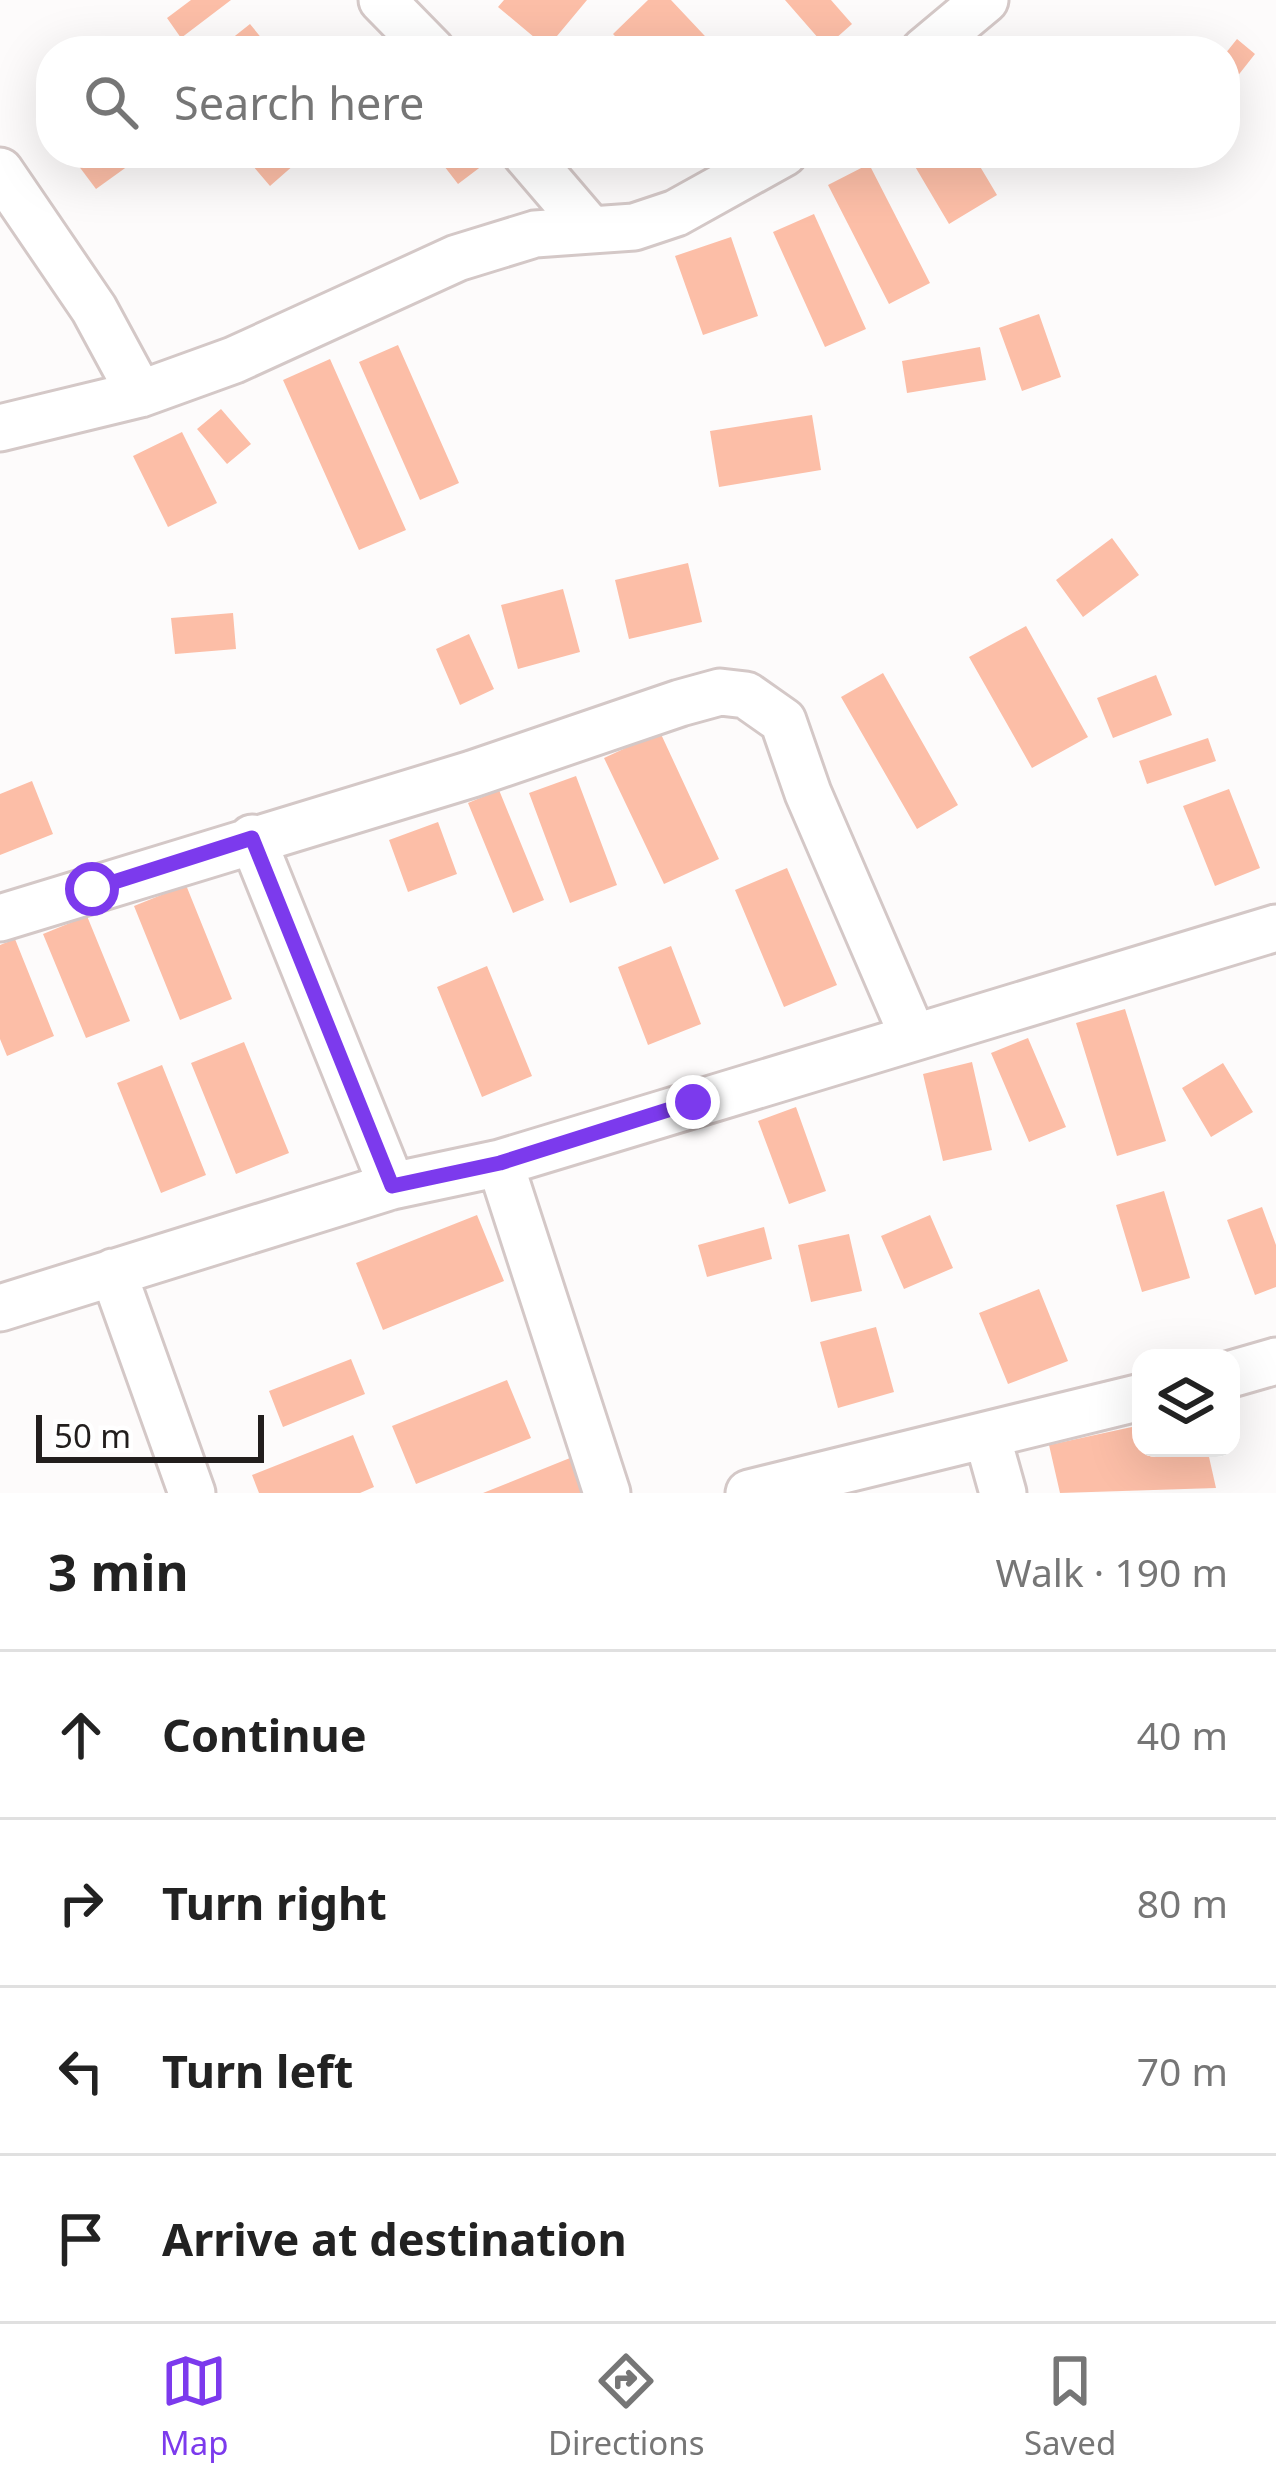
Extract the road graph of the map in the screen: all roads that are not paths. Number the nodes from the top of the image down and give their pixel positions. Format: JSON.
{"nodes":[{"id":1,"x":382,"y":0,"type":"edge"},
{"id":2,"x":963,"y":6,"type":"edge"},
{"id":3,"x":417,"y":36,"type":"edge"},
{"id":4,"x":937,"y":36,"type":"edge"},
{"id":5,"x":538,"y":168,"type":"edge"},
{"id":6,"x":757,"y":168,"type":"edge"},
{"id":7,"x":0,"y":171,"type":"edge"},
{"id":8,"x":590,"y":229,"type":"junction"},
{"id":9,"x":140,"y":394,"type":"junction"},
{"id":10,"x":0,"y":428,"type":"edge"},
{"id":11,"x":252,"y":838,"type":"junction"},
{"id":12,"x":0,"y":918,"type":"edge"},
{"id":13,"x":1276,"y":928,"type":"edge"},
{"id":14,"x":911,"y":1034,"type":"junction"},
{"id":15,"x":500,"y":1163,"type":"junction"},
{"id":16,"x":392,"y":1186,"type":"junction"},
{"id":17,"x":113,"y":1272,"type":"junction"},
{"id":18,"x":0,"y":1308,"type":"edge"},
{"id":19,"x":1276,"y":1361,"type":"edge"},
{"id":20,"x":1240,"y":1371,"type":"edge"},
{"id":21,"x":1132,"y":1399,"type":"edge"},
{"id":22,"x":987,"y":1436,"type":"junction"},
{"id":23,"x":192,"y":1493,"type":"edge"},
{"id":24,"x":607,"y":1493,"type":"edge"},
{"id":25,"x":749,"y":1493,"type":"edge"},
{"id":26,"x":1003,"y":1493,"type":"edge"}],
"edges":[{"from":1,"to":3,"type":"street"},
{"from":2,"to":4,"type":"street"},
{"from":5,"to":8,"type":"street"},
{"from":6,"to":8,"type":"street"},
{"from":7,"to":9,"type":"street"},
{"from":8,"to":9,"type":"street"},
{"from":9,"to":10,"type":"street"},
{"from":11,"to":12,"type":"street"},
{"from":11,"to":14,"type":"street"},
{"from":11,"to":16,"type":"street"},
{"from":13,"to":14,"type":"street"},
{"from":14,"to":15,"type":"street"},
{"from":15,"to":16,"type":"street"},
{"from":15,"to":24,"type":"street"},
{"from":16,"to":17,"type":"street"},
{"from":17,"to":18,"type":"street"},
{"from":17,"to":23,"type":"street"},
{"from":19,"to":20,"type":"street"},
{"from":21,"to":22,"type":"street"},
{"from":22,"to":25,"type":"street"},
{"from":22,"to":26,"type":"street"}]}
